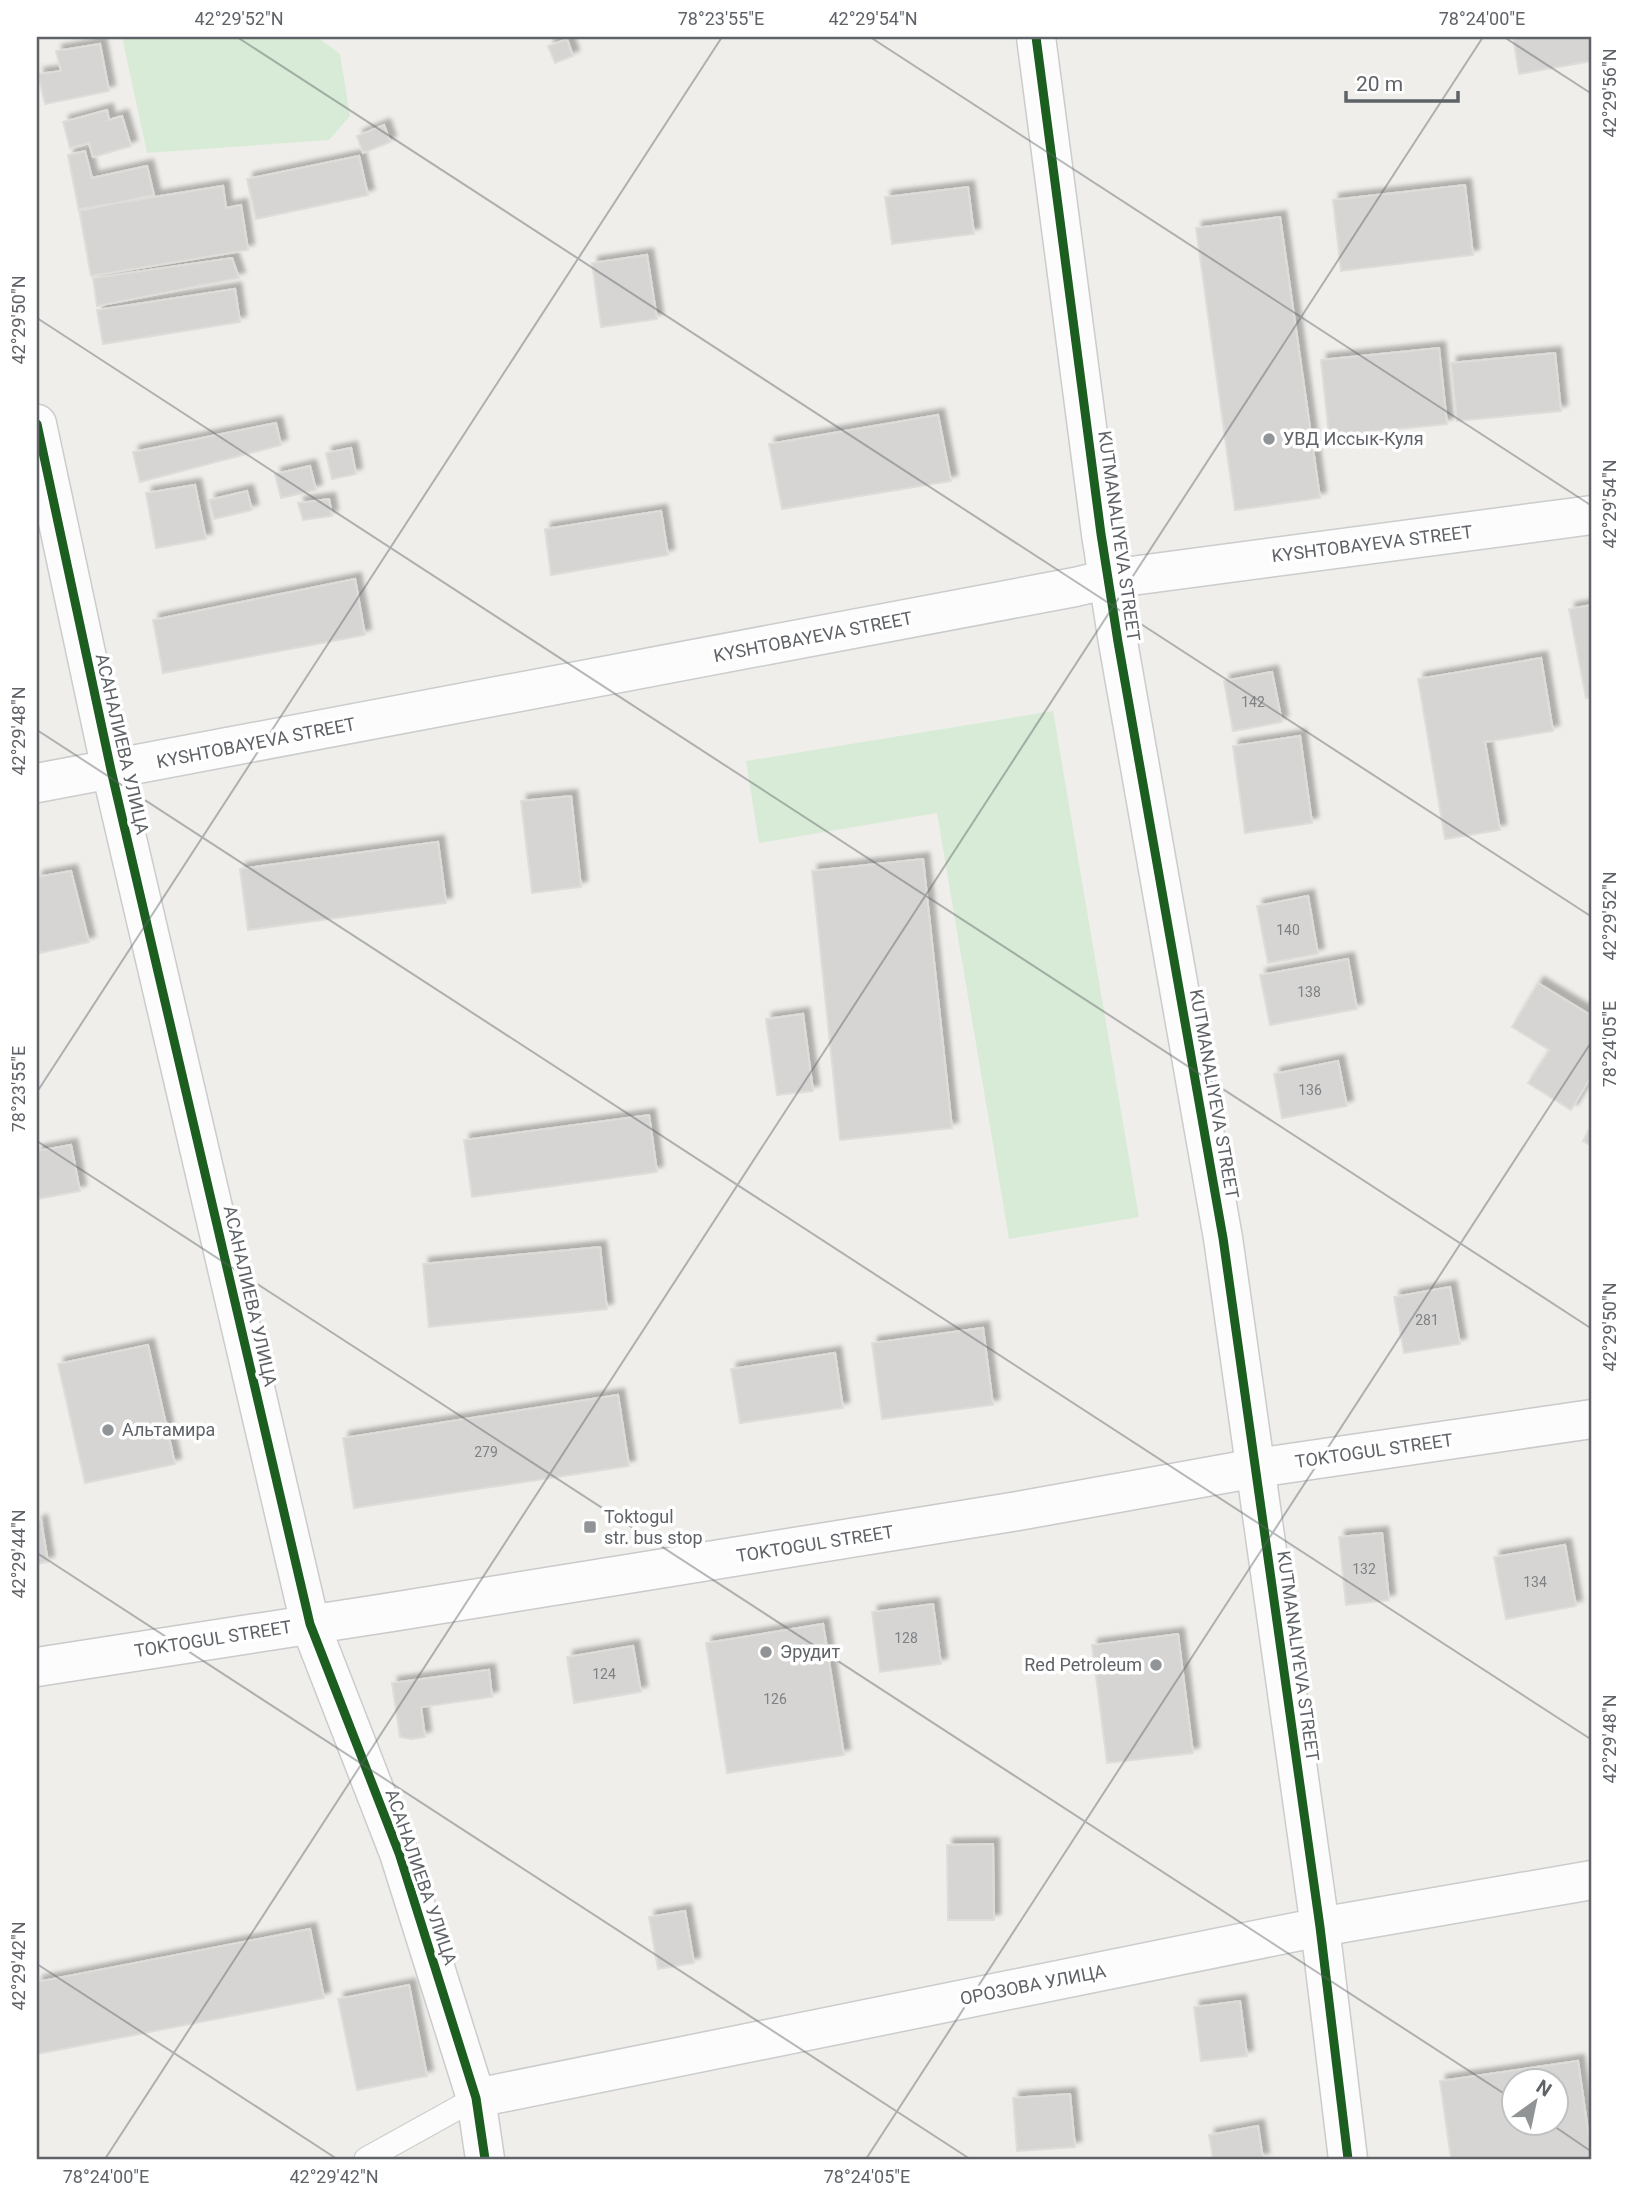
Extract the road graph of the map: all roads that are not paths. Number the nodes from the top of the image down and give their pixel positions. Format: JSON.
{"nodes":[{"id":1,"x":1036,"y":37,"type":"edge"},
{"id":2,"x":37,"y":424,"type":"edge"},
{"id":3,"x":1592,"y":515,"type":"edge"},
{"id":4,"x":1109,"y":579,"type":"junction"},
{"id":5,"x":111,"y":770,"type":"junction"},
{"id":6,"x":37,"y":783,"type":"edge"},
{"id":7,"x":1592,"y":1419,"type":"edge"},
{"id":8,"x":1256,"y":1468,"type":"junction"},
{"id":9,"x":310,"y":1624,"type":"junction"},
{"id":10,"x":37,"y":1667,"type":"edge"},
{"id":11,"x":1592,"y":1880,"type":"edge"},
{"id":12,"x":1320,"y":1927,"type":"junction"},
{"id":13,"x":476,"y":2098,"type":"junction"},
{"id":14,"x":366,"y":2159,"type":"edge"},
{"id":15,"x":485,"y":2159,"type":"edge"},
{"id":16,"x":1348,"y":2159,"type":"edge"}],
"edges":[{"from":1,"to":4,"type":"street","name":"KUTMANALIYEVA STREET"},
{"from":2,"to":5,"type":"street","name":"АСАНАЛИЕВА УЛИЦА"},
{"from":3,"to":4,"type":"street","name":"KYSHTOBAYEVA STREET"},
{"from":4,"to":5,"type":"street","name":"KYSHTOBAYEVA STREET"},
{"from":4,"to":8,"type":"street","name":"KUTMANALIYEVA STREET"},
{"from":5,"to":6,"type":"street","name":"KYSHTOBAYEVA STREET"},
{"from":5,"to":9,"type":"street","name":"АСАНАЛИЕВА УЛИЦА"},
{"from":7,"to":8,"type":"street","name":"TOKTOGUL STREET"},
{"from":8,"to":9,"type":"street","name":"TOKTOGUL STREET"},
{"from":8,"to":12,"type":"street","name":"KUTMANALIYEVA STREET"},
{"from":9,"to":10,"type":"street","name":"TOKTOGUL STREET"},
{"from":9,"to":13,"type":"street","name":"АСАНАЛИЕВА УЛИЦА"},
{"from":11,"to":12,"type":"street","name":"ОРОЗОВА УЛИЦА"},
{"from":12,"to":13,"type":"street","name":"ОРОЗОВА УЛИЦА"},
{"from":12,"to":16,"type":"street","name":"KUTMANALIYEVA STREET"},
{"from":13,"to":14,"type":"lane"},
{"from":13,"to":15,"type":"street","name":"АСАНАЛИЕВА УЛИЦА"}]}
